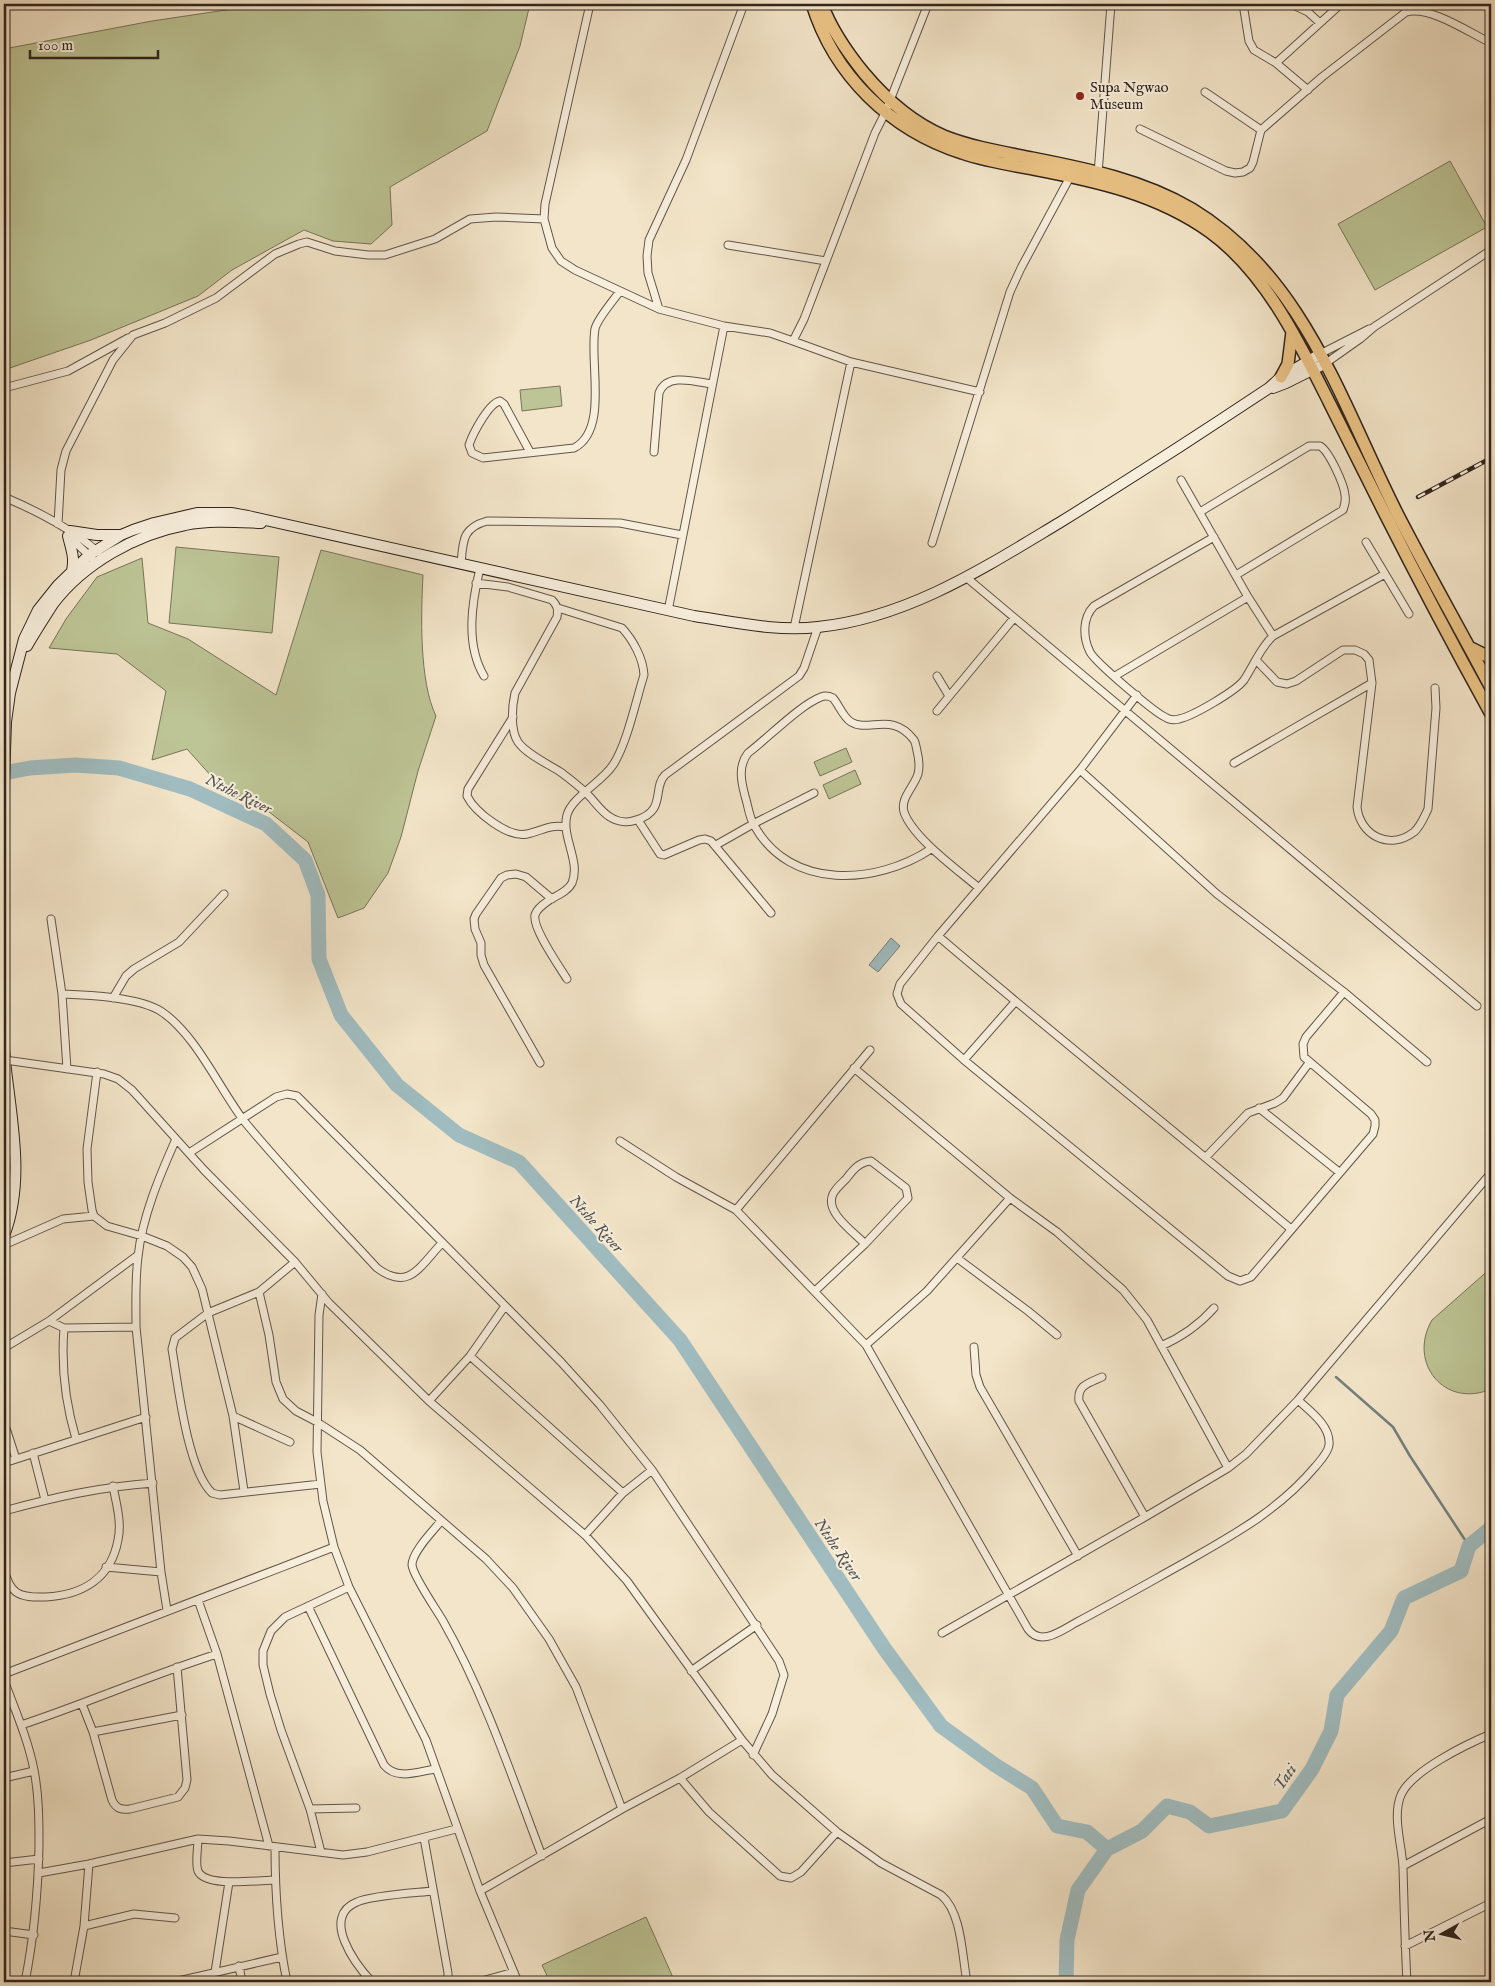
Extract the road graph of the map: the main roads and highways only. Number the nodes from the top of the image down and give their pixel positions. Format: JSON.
{"nodes":[{"id":1,"x":812,"y":4,"type":"edge"},
{"id":2,"x":822,"y":4,"type":"edge"},
{"id":3,"x":1097,"y":177,"type":"junction"},
{"id":4,"x":1292,"y":332,"type":"junction"},
{"id":5,"x":1281,"y":377,"type":"road end"},
{"id":6,"x":1471,"y":648,"type":"junction"},
{"id":7,"x":1491,"y":658,"type":"edge"},
{"id":8,"x":1489,"y":680,"type":"edge"},
{"id":9,"x":1475,"y":685,"type":"junction"},
{"id":10,"x":1491,"y":714,"type":"edge"}],
"edges":[{"from":1,"to":3,"type":"main road"},
{"from":2,"to":3,"type":"main road"},
{"from":3,"to":4,"type":"main road"},
{"from":3,"to":6,"type":"main road"},
{"from":4,"to":5,"type":"main road"},
{"from":4,"to":9,"type":"main road"},
{"from":6,"to":7,"type":"main road"},
{"from":6,"to":8,"type":"main road"},
{"from":8,"to":9,"type":"main road"},
{"from":9,"to":10,"type":"main road"}]}
